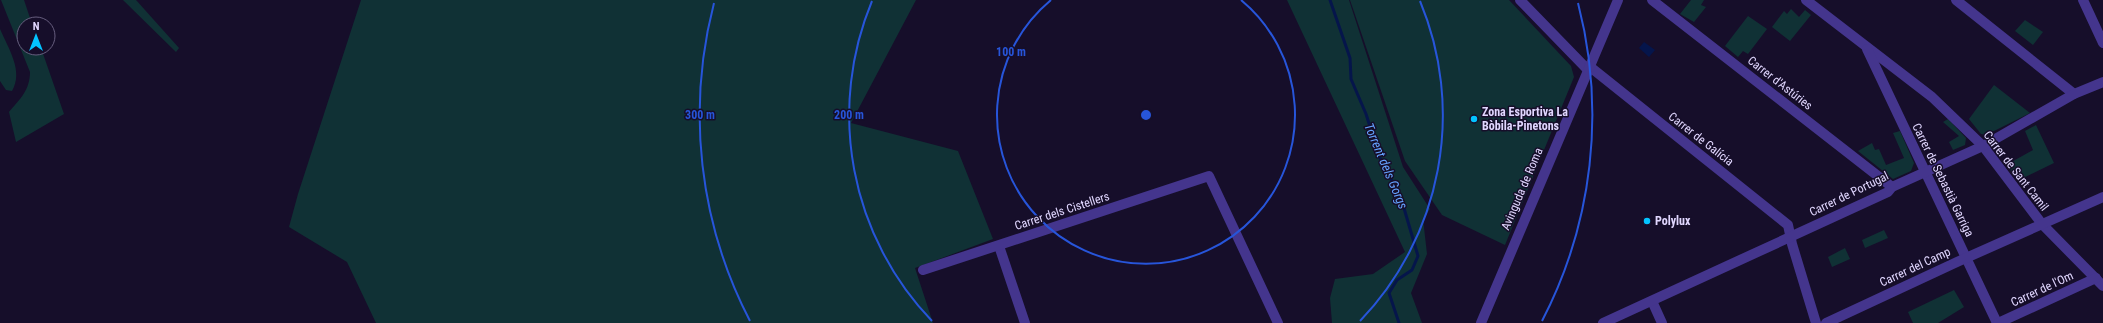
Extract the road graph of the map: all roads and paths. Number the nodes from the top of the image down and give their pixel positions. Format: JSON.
{"nodes":[{"id":1,"x":1520,"y":0,"type":"edge"},
{"id":2,"x":1618,"y":0,"type":"edge"},
{"id":3,"x":1652,"y":0,"type":"edge"},
{"id":4,"x":1806,"y":0,"type":"edge"},
{"id":5,"x":1956,"y":0,"type":"edge"},
{"id":6,"x":2083,"y":0,"type":"edge"},
{"id":7,"x":2103,"y":43,"type":"edge"},
{"id":8,"x":1867,"y":48,"type":"junction"},
{"id":9,"x":1588,"y":67,"type":"junction"},
{"id":10,"x":1894,"y":68,"type":"junction"},
{"id":11,"x":1881,"y":78,"type":"junction"},
{"id":12,"x":2103,"y":82,"type":"edge"},
{"id":13,"x":2074,"y":94,"type":"junction"},
{"id":14,"x":1983,"y":146,"type":"junction"},
{"id":15,"x":1926,"y":173,"type":"junction"},
{"id":16,"x":1892,"y":187,"type":"junction"},
{"id":17,"x":2103,"y":197,"type":"edge"},
{"id":18,"x":2042,"y":224,"type":"junction"},
{"id":19,"x":1791,"y":237,"type":"junction"},
{"id":20,"x":999,"y":246,"type":"junction"},
{"id":21,"x":1967,"y":259,"type":"junction"},
{"id":22,"x":923,"y":270,"type":"dead end"},
{"id":23,"x":2099,"y":282,"type":"edge"},
{"id":24,"x":1652,"y":301,"type":"junction"},
{"id":25,"x":1026,"y":323,"type":"edge"},
{"id":26,"x":1278,"y":323,"type":"edge"},
{"id":27,"x":1481,"y":323,"type":"edge"},
{"id":28,"x":1603,"y":323,"type":"edge"},
{"id":29,"x":1662,"y":323,"type":"edge"},
{"id":30,"x":1816,"y":323,"type":"edge"},
{"id":31,"x":1826,"y":323,"type":"edge"},
{"id":32,"x":1998,"y":323,"type":"edge"}],
"edges":[{"from":1,"to":9,"type":"street","name":"Carrer de Galícia"},
{"from":2,"to":9,"type":"street","name":"Avinguda de Roma"},
{"from":3,"to":16,"type":"street","name":"Carrer d'Astúries"},
{"from":4,"to":8,"type":"street","name":"Carrer de Sant Camil"},
{"from":5,"to":13,"type":"street"},
{"from":6,"to":7,"type":"street"},
{"from":8,"to":10,"type":"street","name":"Carrer de Sant Camil"},
{"from":8,"to":11,"type":"street","name":"Carrer de Sebastià Garriga"},
{"from":9,"to":19,"type":"street","name":"Carrer de Galícia"},
{"from":9,"to":27,"type":"street","name":"Avinguda de Roma"},
{"from":10,"to":11,"type":"street"},
{"from":10,"to":14,"type":"street","name":"Carrer de Sant Camil"},
{"from":11,"to":15,"type":"street","name":"Carrer de Sebastià Garriga"},
{"from":12,"to":13,"type":"street","name":"Carrer de Portugal"},
{"from":13,"to":14,"type":"street","name":"Carrer de Portugal"},
{"from":14,"to":15,"type":"street","name":"Carrer de Portugal"},
{"from":14,"to":18,"type":"street","name":"Carrer de Sant Camil"},
{"from":15,"to":16,"type":"street","name":"Carrer de Portugal"},
{"from":15,"to":21,"type":"street","name":"Carrer de Sebastià Garriga"},
{"from":16,"to":19,"type":"street","name":"Carrer de Portugal"},
{"from":17,"to":18,"type":"street","name":"Carrer del Camp"},
{"from":18,"to":21,"type":"street","name":"Carrer del Camp"},
{"from":18,"to":23,"type":"street","name":"Carrer de Sant Camil"},
{"from":19,"to":24,"type":"street","name":"Carrer de Portugal"},
{"from":19,"to":30,"type":"street","name":"Carrer de Galícia"},
{"from":20,"to":22,"type":"street","name":"Carrer dels Cistellers"},
{"from":20,"to":25,"type":"street"},
{"from":20,"to":26,"type":"street","name":"Carrer dels Cistellers"},
{"from":21,"to":31,"type":"street","name":"Carrer del Camp"},
{"from":21,"to":32,"type":"street","name":"Carrer de Sebastià Garriga"},
{"from":23,"to":32,"type":"street","name":"Carrer de l'Om"},
{"from":24,"to":28,"type":"street","name":"Carrer de Portugal"},
{"from":24,"to":29,"type":"street"}]}
